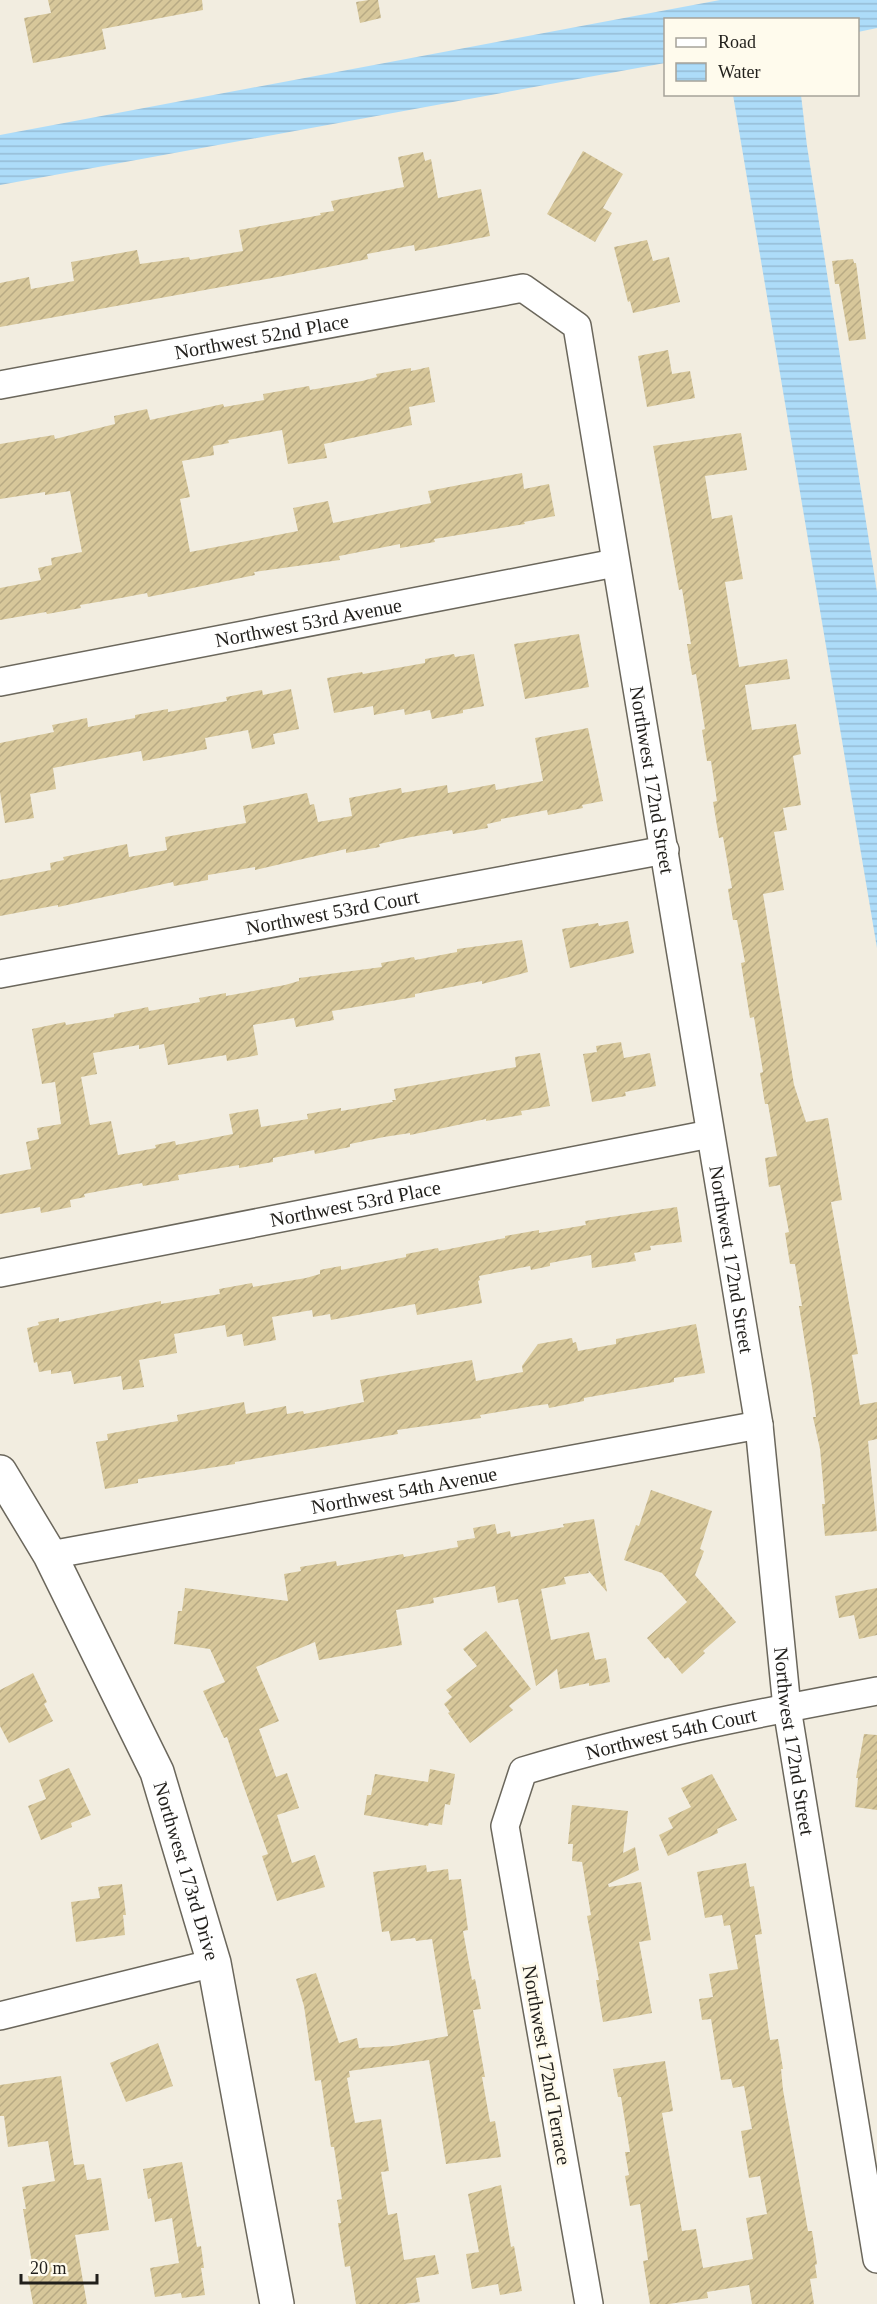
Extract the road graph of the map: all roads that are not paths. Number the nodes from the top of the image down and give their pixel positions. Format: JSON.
{"nodes":[{"id":1,"x":523,"y":288,"type":"joint"},
{"id":2,"x":0,"y":385,"type":"edge"},
{"id":3,"x":615,"y":563,"type":"junction"},
{"id":4,"x":0,"y":682,"type":"edge"},
{"id":5,"x":665,"y":850,"type":"junction"},
{"id":6,"x":0,"y":974,"type":"edge"},
{"id":7,"x":710,"y":1134,"type":"junction"},
{"id":8,"x":0,"y":1273,"type":"edge"},
{"id":9,"x":759,"y":1425,"type":"junction"},
{"id":10,"x":0,"y":1472,"type":"edge"},
{"id":11,"x":50,"y":1555,"type":"junction"},
{"id":12,"x":877,"y":1691,"type":"edge"},
{"id":13,"x":787,"y":1708,"type":"junction"},
{"id":14,"x":505,"y":1826,"type":"joint"},
{"id":15,"x":214,"y":1963,"type":"junction"},
{"id":16,"x":0,"y":2016,"type":"edge"},
{"id":17,"x":877,"y":2259,"type":"edge"},
{"id":18,"x":277,"y":2304,"type":"edge"},
{"id":19,"x":589,"y":2304,"type":"edge"}],
"edges":[{"from":1,"to":2,"type":"street","name":"Northwest 52nd Place"},
{"from":1,"to":3,"type":"street","name":"Northwest 172nd Street"},
{"from":3,"to":4,"type":"street","name":"Northwest 53rd Avenue"},
{"from":3,"to":5,"type":"street","name":"Northwest 172nd Street"},
{"from":5,"to":6,"type":"street","name":"Northwest 53rd Court"},
{"from":5,"to":7,"type":"street","name":"Northwest 172nd Street"},
{"from":7,"to":8,"type":"street","name":"Northwest 53rd Place"},
{"from":7,"to":9,"type":"street","name":"Northwest 172nd Street"},
{"from":9,"to":11,"type":"street","name":"Northwest 54th Avenue"},
{"from":9,"to":13,"type":"street","name":"Northwest 172nd Street"},
{"from":10,"to":11,"type":"street","name":"Northwest 173rd Drive"},
{"from":11,"to":15,"type":"street","name":"Northwest 173rd Drive"},
{"from":12,"to":13,"type":"street","name":"Northwest 54th Court"},
{"from":13,"to":14,"type":"street","name":"Northwest 54th Court"},
{"from":13,"to":17,"type":"street","name":"Northwest 172nd Street"},
{"from":14,"to":19,"type":"street","name":"Northwest 172nd Terrace"},
{"from":15,"to":16,"type":"street"},
{"from":15,"to":18,"type":"street","name":"Northwest 173rd Drive"}]}
